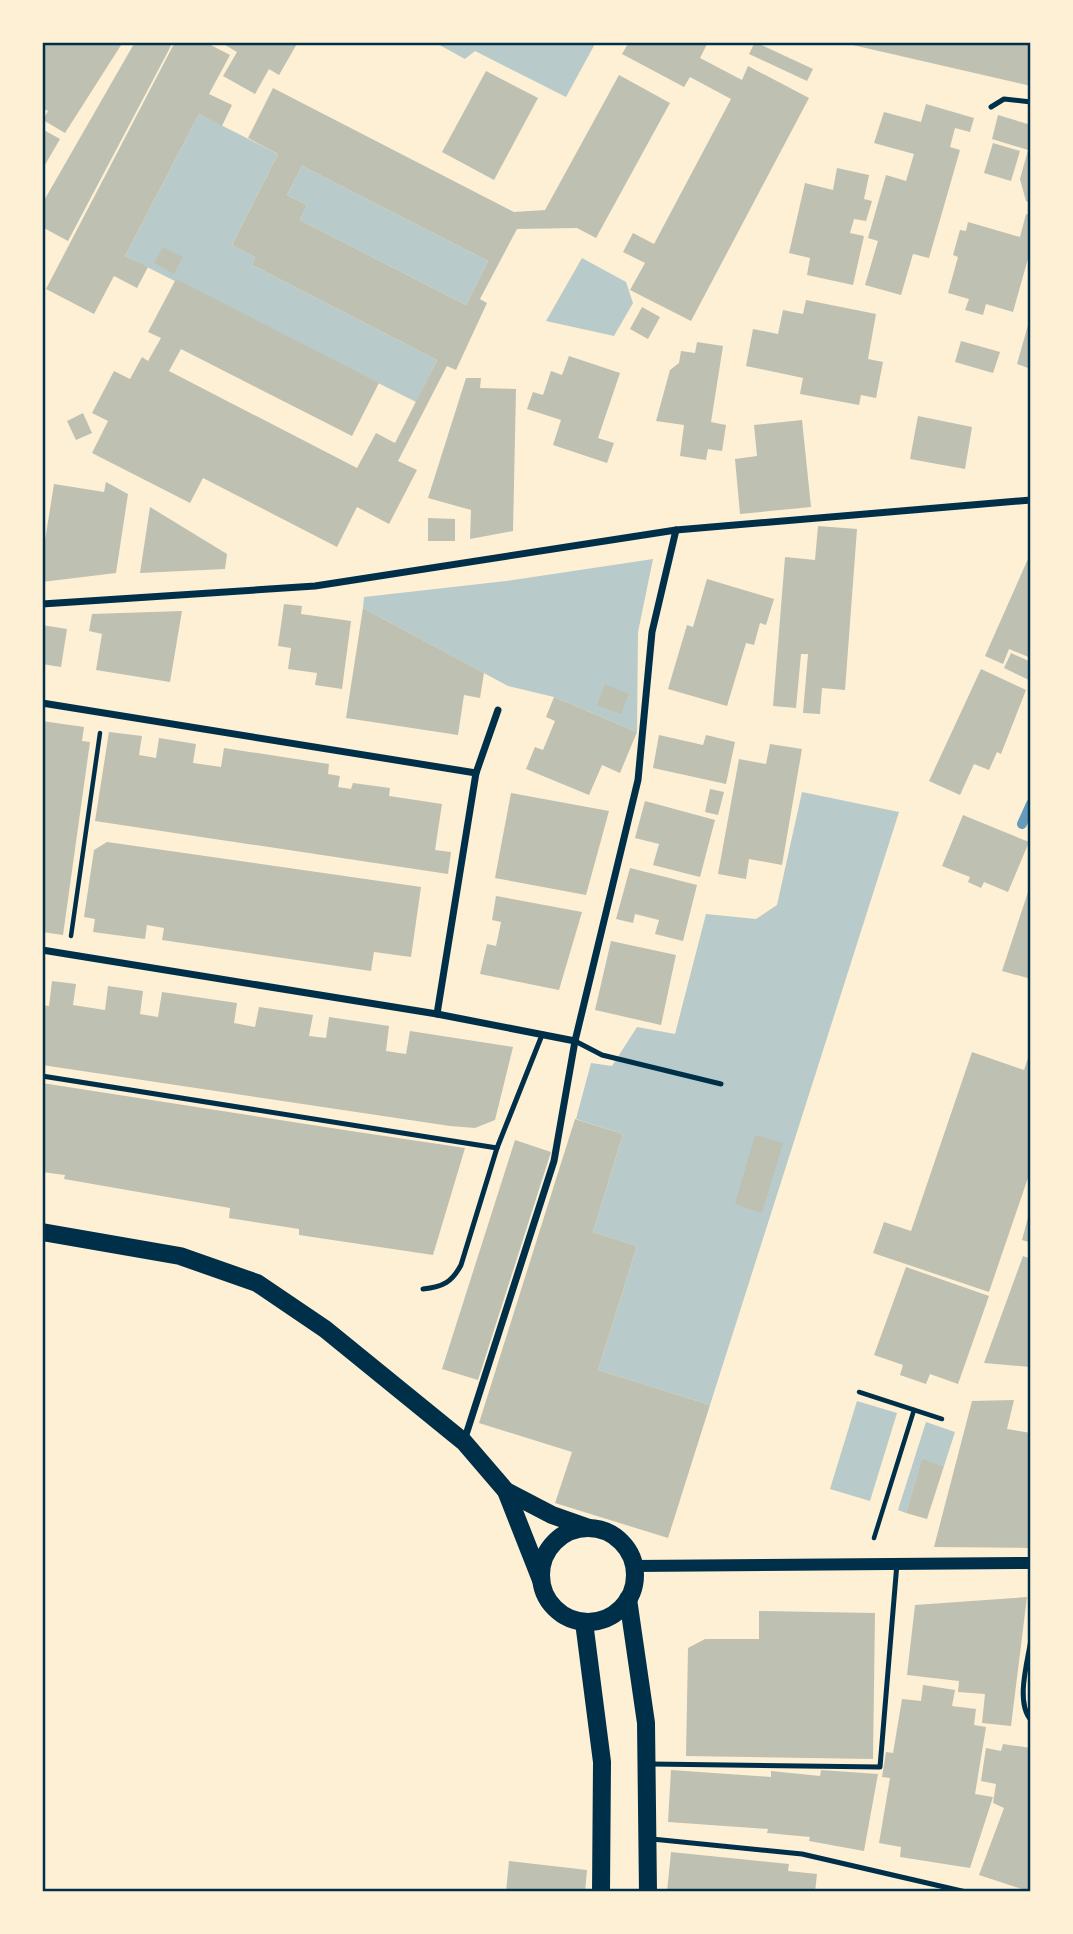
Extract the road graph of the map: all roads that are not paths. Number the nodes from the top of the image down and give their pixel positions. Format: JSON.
{"nodes":[{"id":1,"x":1031,"y":102,"type":"edge"},
{"id":2,"x":991,"y":107,"type":"dead end"},
{"id":3,"x":1031,"y":500,"type":"edge"},
{"id":4,"x":676,"y":530,"type":"junction"},
{"id":5,"x":42,"y":604,"type":"edge"},
{"id":6,"x":42,"y":703,"type":"edge"},
{"id":7,"x":498,"y":710,"type":"dead end"},
{"id":8,"x":476,"y":773,"type":"junction"},
{"id":9,"x":42,"y":950,"type":"edge"},
{"id":10,"x":437,"y":1014,"type":"junction"},
{"id":11,"x":542,"y":1035,"type":"junction"},
{"id":12,"x":575,"y":1041,"type":"junction"},
{"id":13,"x":42,"y":1076,"type":"edge"},
{"id":14,"x":721,"y":1084,"type":"dead end"},
{"id":15,"x":497,"y":1148,"type":"junction"},
{"id":16,"x":42,"y":1232,"type":"edge"},
{"id":17,"x":423,"y":1289,"type":"dead end"},
{"id":18,"x":464,"y":1442,"type":"junction"},
{"id":19,"x":506,"y":1491,"type":"junction"},
{"id":20,"x":589,"y":1528,"type":"junction"},
{"id":21,"x":897,"y":1563,"type":"junction"},
{"id":22,"x":1031,"y":1563,"type":"edge"},
{"id":23,"x":634,"y":1566,"type":"junction"},
{"id":24,"x":541,"y":1580,"type":"junction"},
{"id":25,"x":628,"y":1599,"type":"junction"},
{"id":26,"x":584,"y":1622,"type":"junction"},
{"id":27,"x":1031,"y":1639,"type":"edge"},
{"id":28,"x":1031,"y":1720,"type":"edge"},
{"id":29,"x":648,"y":1764,"type":"junction"},
{"id":30,"x":649,"y":1839,"type":"junction"},
{"id":31,"x":601,"y":1892,"type":"edge"},
{"id":32,"x":648,"y":1892,"type":"edge"},
{"id":33,"x":966,"y":1892,"type":"edge"}],
"edges":[{"from":1,"to":2,"type":"lane"},
{"from":3,"to":4,"type":"street"},
{"from":4,"to":5,"type":"street"},
{"from":4,"to":12,"type":"street"},
{"from":6,"to":8,"type":"street"},
{"from":7,"to":8,"type":"street"},
{"from":8,"to":10,"type":"street"},
{"from":9,"to":10,"type":"street"},
{"from":10,"to":11,"type":"street"},
{"from":11,"to":12,"type":"street"},
{"from":11,"to":15,"type":"lane"},
{"from":12,"to":14,"type":"lane"},
{"from":12,"to":18,"type":"street"},
{"from":13,"to":15,"type":"lane"},
{"from":15,"to":17,"type":"lane"},
{"from":16,"to":18,"type":"main road"},
{"from":18,"to":19,"type":"main road"},
{"from":19,"to":20,"type":"main road"},
{"from":19,"to":24,"type":"main road"},
{"from":20,"to":23,"type":"main road"},
{"from":20,"to":24,"type":"main road"},
{"from":21,"to":22,"type":"street"},
{"from":21,"to":23,"type":"street"},
{"from":21,"to":29,"type":"lane"},
{"from":23,"to":25,"type":"main road"},
{"from":24,"to":26,"type":"main road"},
{"from":25,"to":26,"type":"main road"},
{"from":25,"to":29,"type":"main road"},
{"from":26,"to":31,"type":"main road"},
{"from":27,"to":28,"type":"lane"},
{"from":29,"to":30,"type":"main road"},
{"from":30,"to":32,"type":"main road"},
{"from":30,"to":33,"type":"lane"}]}
